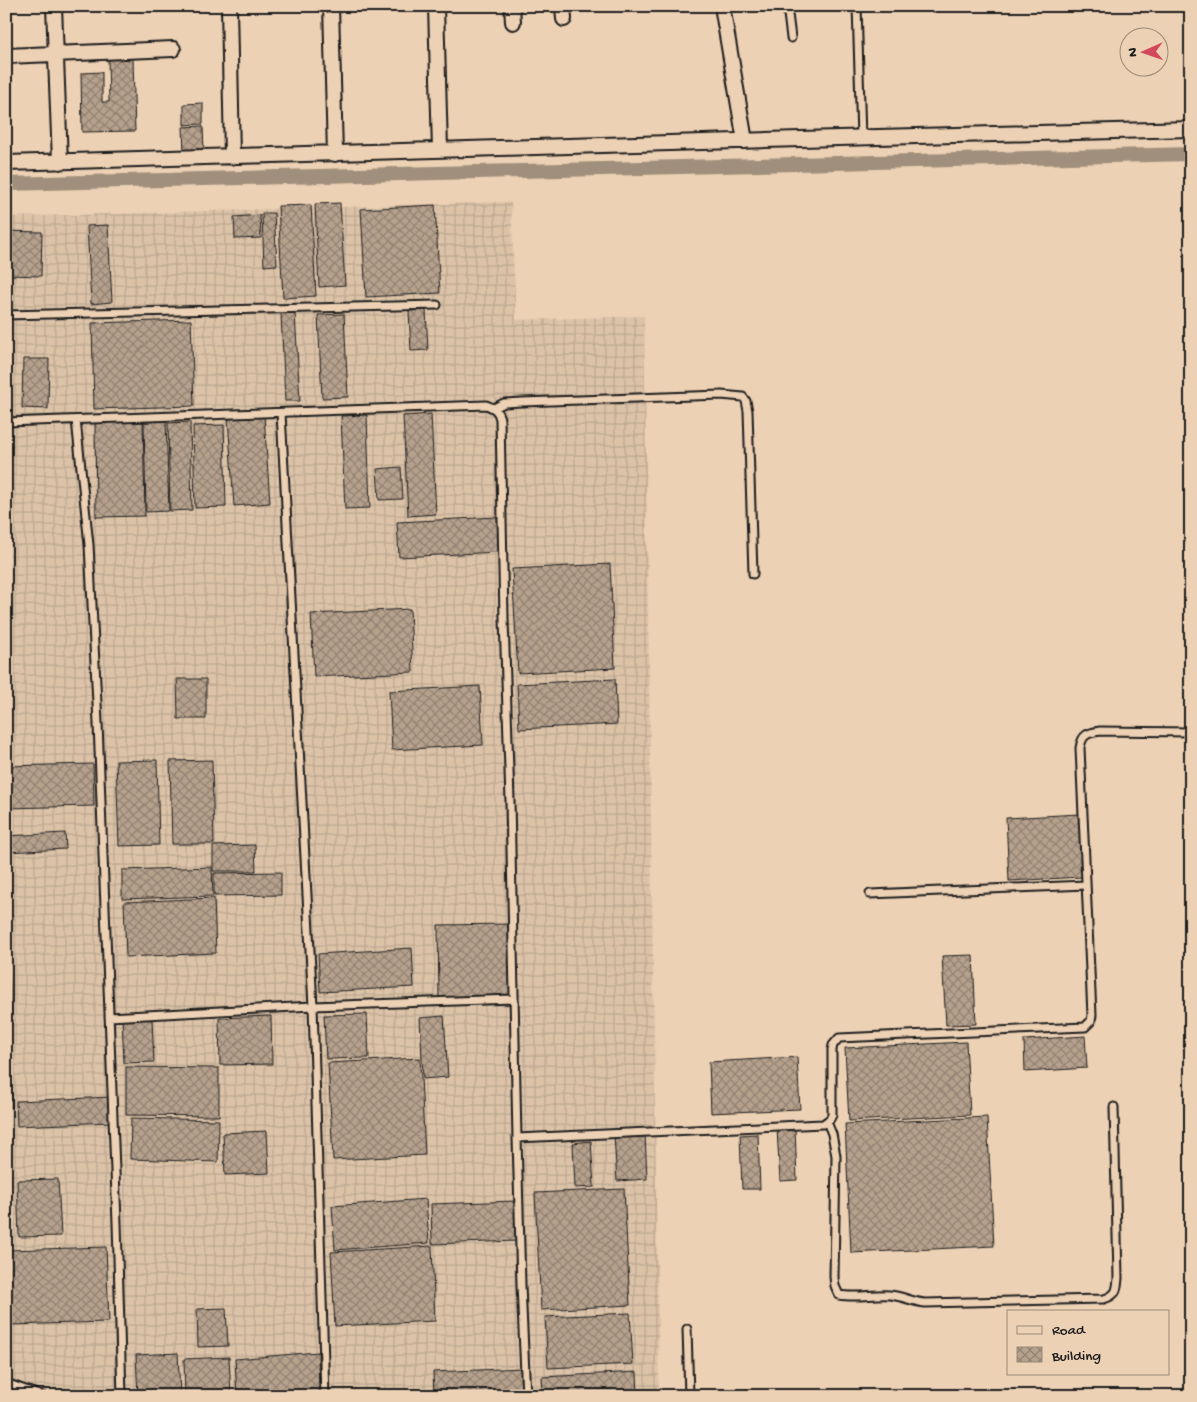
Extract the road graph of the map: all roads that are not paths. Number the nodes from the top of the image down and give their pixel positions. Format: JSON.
{"nodes":[{"id":1,"x":54,"y":6,"type":"edge"},
{"id":2,"x":229,"y":6,"type":"edge"},
{"id":3,"x":331,"y":6,"type":"edge"},
{"id":4,"x":436,"y":6,"type":"edge"},
{"id":5,"x":512,"y":6,"type":"edge"},
{"id":6,"x":722,"y":6,"type":"edge"},
{"id":7,"x":787,"y":6,"type":"edge"},
{"id":8,"x":857,"y":6,"type":"edge"},
{"id":9,"x":513,"y":22,"type":"dead end"},
{"id":10,"x":792,"y":38,"type":"dead end"},
{"id":11,"x":173,"y":49,"type":"dead end"},
{"id":12,"x":56,"y":54,"type":"junction"},
{"id":13,"x":6,"y":56,"type":"edge"},
{"id":14,"x":1191,"y":129,"type":"edge"},
{"id":15,"x":861,"y":138,"type":"junction"},
{"id":16,"x":745,"y":141,"type":"junction"},
{"id":17,"x":440,"y":150,"type":"junction"},
{"id":18,"x":335,"y":154,"type":"junction"},
{"id":19,"x":232,"y":157,"type":"junction"},
{"id":20,"x":60,"y":162,"type":"junction"},
{"id":21,"x":6,"y":163,"type":"edge"},
{"id":22,"x":437,"y":305,"type":"dead end"},
{"id":23,"x":6,"y":315,"type":"edge"},
{"id":24,"x":494,"y":408,"type":"junction"},
{"id":25,"x":281,"y":413,"type":"junction"},
{"id":26,"x":76,"y":420,"type":"junction"},
{"id":27,"x":6,"y":422,"type":"edge"},
{"id":28,"x":753,"y":574,"type":"dead end"},
{"id":29,"x":1191,"y":732,"type":"edge"},
{"id":30,"x":1086,"y":884,"type":"junction"},
{"id":31,"x":870,"y":894,"type":"dead end"},
{"id":32,"x":513,"y":998,"type":"junction"},
{"id":33,"x":313,"y":1006,"type":"junction"},
{"id":34,"x":109,"y":1017,"type":"junction"},
{"id":35,"x":1114,"y":1107,"type":"dead end"},
{"id":36,"x":827,"y":1122,"type":"junction"},
{"id":37,"x":517,"y":1138,"type":"junction"},
{"id":38,"x":687,"y":1330,"type":"dead end"},
{"id":39,"x":6,"y":1383,"type":"edge"},
{"id":40,"x":42,"y":1396,"type":"edge"},
{"id":41,"x":122,"y":1396,"type":"edge"},
{"id":42,"x":325,"y":1396,"type":"edge"},
{"id":43,"x":526,"y":1396,"type":"edge"},
{"id":44,"x":689,"y":1396,"type":"edge"}],
"edges":[{"from":1,"to":12,"type":"street"},
{"from":2,"to":19,"type":"street"},
{"from":3,"to":18,"type":"street"},
{"from":4,"to":17,"type":"street"},
{"from":5,"to":9,"type":"street"},
{"from":6,"to":16,"type":"street"},
{"from":7,"to":10,"type":"lane"},
{"from":8,"to":15,"type":"lane"},
{"from":11,"to":12,"type":"street"},
{"from":12,"to":13,"type":"street"},
{"from":12,"to":20,"type":"street"},
{"from":14,"to":15,"type":"street"},
{"from":15,"to":16,"type":"street"},
{"from":16,"to":17,"type":"street"},
{"from":17,"to":18,"type":"street"},
{"from":18,"to":19,"type":"street"},
{"from":19,"to":20,"type":"street"},
{"from":20,"to":21,"type":"street"},
{"from":22,"to":23,"type":"lane"},
{"from":24,"to":25,"type":"lane"},
{"from":24,"to":28,"type":"lane"},
{"from":24,"to":32,"type":"lane"},
{"from":25,"to":26,"type":"lane"},
{"from":25,"to":33,"type":"lane"},
{"from":26,"to":27,"type":"lane"},
{"from":26,"to":34,"type":"lane"},
{"from":29,"to":30,"type":"lane"},
{"from":30,"to":31,"type":"lane"},
{"from":30,"to":36,"type":"lane"},
{"from":32,"to":33,"type":"lane"},
{"from":32,"to":37,"type":"lane"},
{"from":33,"to":34,"type":"lane"},
{"from":33,"to":42,"type":"lane"},
{"from":34,"to":41,"type":"lane"},
{"from":35,"to":36,"type":"lane"},
{"from":36,"to":37,"type":"lane"},
{"from":37,"to":43,"type":"lane"},
{"from":38,"to":44,"type":"lane"},
{"from":39,"to":40,"type":"lane"}]}
